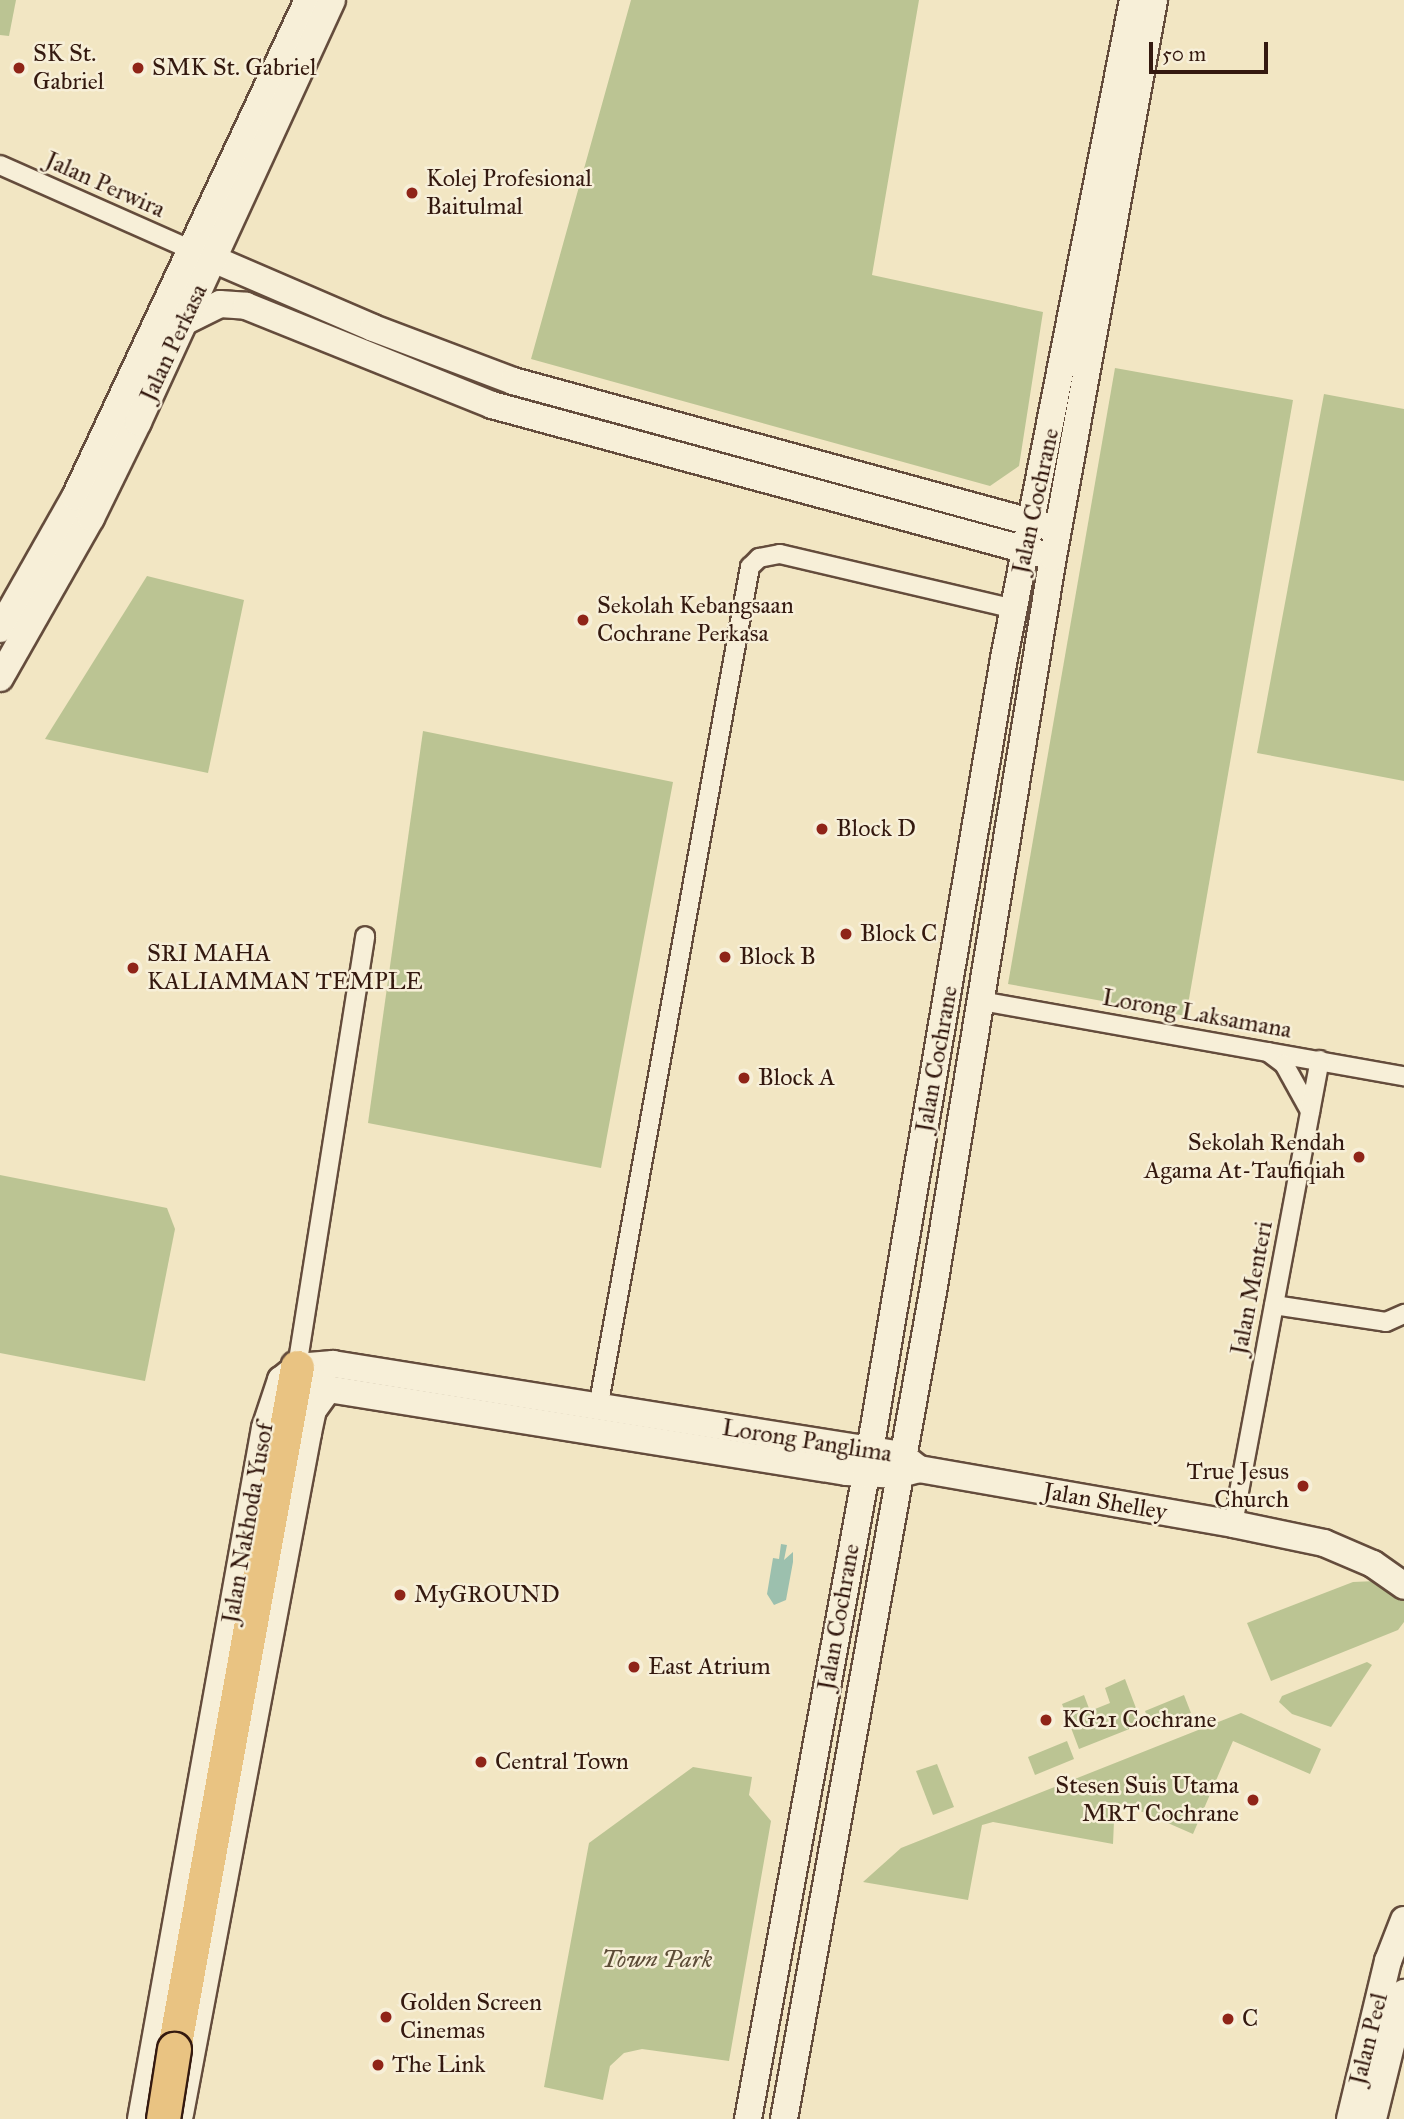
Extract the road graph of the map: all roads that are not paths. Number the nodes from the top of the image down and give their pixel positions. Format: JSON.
{"nodes":[{"id":1,"x":308,"y":0,"type":"edge"},
{"id":2,"x":332,"y":0,"type":"edge"},
{"id":3,"x":1133,"y":0,"type":"edge"},
{"id":4,"x":1154,"y":0,"type":"edge"},
{"id":5,"x":0,"y":165,"type":"edge"},
{"id":6,"x":201,"y":255,"type":"junction"},
{"id":7,"x":184,"y":322,"type":"junction"},
{"id":8,"x":1032,"y":524,"type":"junction"},
{"id":9,"x":1059,"y":528,"type":"junction"},
{"id":10,"x":1026,"y":551,"type":"junction"},
{"id":11,"x":1053,"y":556,"type":"junction"},
{"id":12,"x":1014,"y":609,"type":"junction"},
{"id":13,"x":0,"y":629,"type":"edge"},
{"id":14,"x":0,"y":678,"type":"edge"},
{"id":15,"x":365,"y":936,"type":"dead end"},
{"id":16,"x":981,"y":1001,"type":"junction"},
{"id":17,"x":1266,"y":1050,"type":"junction"},
{"id":18,"x":1320,"y":1060,"type":"junction"},
{"id":19,"x":1404,"y":1076,"type":"edge"},
{"id":20,"x":1310,"y":1111,"type":"junction"},
{"id":21,"x":1274,"y":1305,"type":"junction"},
{"id":22,"x":1404,"y":1314,"type":"edge"},
{"id":23,"x":297,"y":1367,"type":"junction"},
{"id":24,"x":324,"y":1392,"type":"junction"},
{"id":25,"x":598,"y":1408,"type":"junction"},
{"id":26,"x":868,"y":1462,"type":"junction"},
{"id":27,"x":906,"y":1466,"type":"junction"},
{"id":28,"x":1233,"y":1524,"type":"junction"},
{"id":29,"x":1404,"y":1586,"type":"edge"},
{"id":30,"x":1404,"y":1920,"type":"edge"},
{"id":31,"x":1404,"y":1993,"type":"edge"},
{"id":32,"x":146,"y":2085,"type":"junction"},
{"id":33,"x":183,"y":2092,"type":"junction"},
{"id":34,"x":141,"y":2119,"type":"edge"},
{"id":35,"x":163,"y":2119,"type":"edge"},
{"id":36,"x":179,"y":2119,"type":"edge"},
{"id":37,"x":748,"y":2119,"type":"edge"},
{"id":38,"x":784,"y":2119,"type":"edge"},
{"id":39,"x":1349,"y":2119,"type":"edge"},
{"id":40,"x":1373,"y":2119,"type":"edge"}],
"edges":[{"from":1,"to":6,"type":"street","name":"Jalan Perkasa"},
{"from":2,"to":6,"type":"street","name":"Jalan Perkasa"},
{"from":3,"to":8,"type":"street","name":"Jalan Cochrane"},
{"from":4,"to":9,"type":"street","name":"Jalan Cochrane"},
{"from":5,"to":6,"type":"street","name":"Jalan Perwira"},
{"from":6,"to":7,"type":"street","name":"Jalan Perkasa"},
{"from":6,"to":8,"type":"street"},
{"from":6,"to":13,"type":"street","name":"Jalan Perkasa"},
{"from":7,"to":10,"type":"street"},
{"from":7,"to":14,"type":"street","name":"Jalan Perkasa"},
{"from":8,"to":9,"type":"street"},
{"from":8,"to":10,"type":"street","name":"Jalan Cochrane"},
{"from":9,"to":11,"type":"street","name":"Jalan Cochrane"},
{"from":10,"to":11,"type":"street"},
{"from":10,"to":12,"type":"street","name":"Jalan Cochrane"},
{"from":11,"to":16,"type":"street","name":"Jalan Cochrane"},
{"from":12,"to":25,"type":"street"},
{"from":12,"to":26,"type":"street","name":"Jalan Cochrane"},
{"from":15,"to":23,"type":"street"},
{"from":16,"to":17,"type":"street","name":"Lorong Laksamana"},
{"from":16,"to":27,"type":"street","name":"Jalan Cochrane"},
{"from":17,"to":18,"type":"street","name":"Lorong Laksamana"},
{"from":17,"to":20,"type":"street"},
{"from":18,"to":19,"type":"street","name":"Lorong Laksamana"},
{"from":18,"to":20,"type":"street","name":"Jalan Menteri"},
{"from":20,"to":21,"type":"street","name":"Jalan Menteri"},
{"from":21,"to":22,"type":"street"},
{"from":21,"to":28,"type":"street","name":"Jalan Menteri"},
{"from":23,"to":24,"type":"street"},
{"from":23,"to":25,"type":"street","name":"Lorong Panglima"},
{"from":23,"to":32,"type":"street","name":"Jalan Nakhoda Yusof"},
{"from":23,"to":35,"type":"highway","bridge":true},
{"from":24,"to":26,"type":"street","name":"Lorong Panglima"},
{"from":24,"to":33,"type":"street","name":"Jalan Nakhoda Yusof"},
{"from":25,"to":26,"type":"street","name":"Lorong Panglima"},
{"from":26,"to":27,"type":"street","name":"Lorong Panglima"},
{"from":26,"to":37,"type":"street","name":"Jalan Cochrane"},
{"from":27,"to":28,"type":"street","name":"Jalan Shelley"},
{"from":27,"to":38,"type":"street","name":"Jalan Cochrane"},
{"from":28,"to":29,"type":"street","name":"Jalan Shelley"},
{"from":30,"to":39,"type":"street","name":"Jalan Peel"},
{"from":31,"to":40,"type":"street","name":"Jalan Peel"},
{"from":32,"to":33,"type":"street"},
{"from":32,"to":34,"type":"street","name":"Jalan Nakhoda Yusof"},
{"from":33,"to":36,"type":"street","name":"Jalan Nakhoda Yusof"}]}
